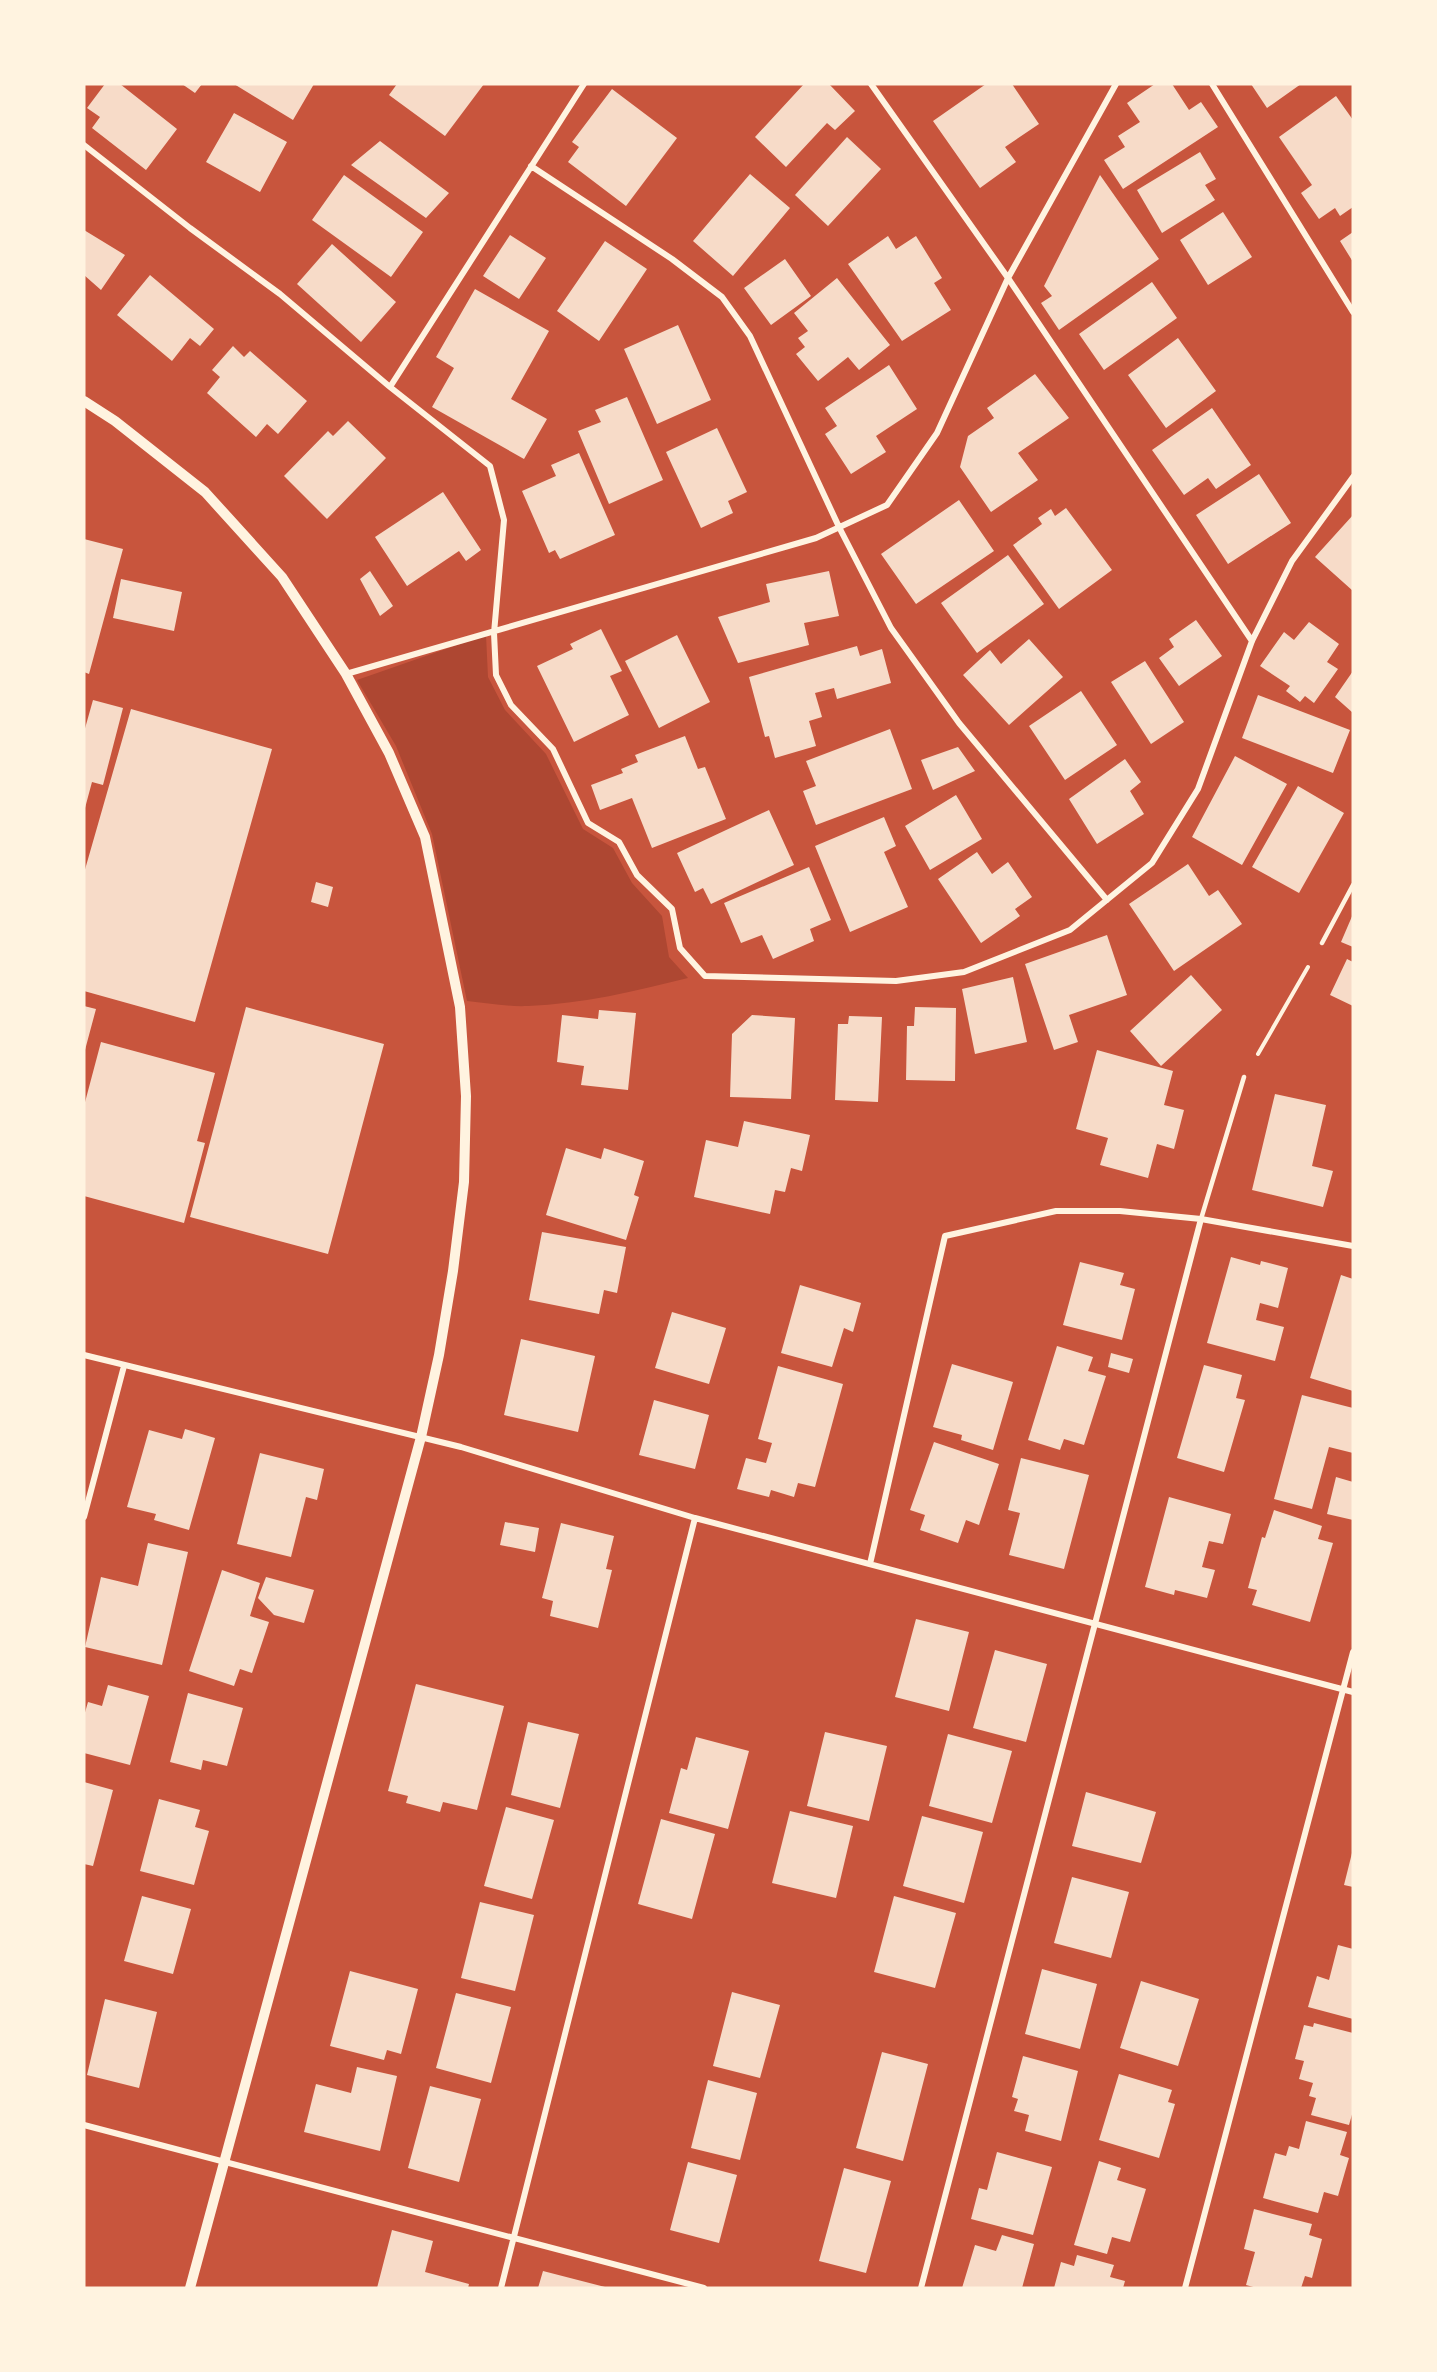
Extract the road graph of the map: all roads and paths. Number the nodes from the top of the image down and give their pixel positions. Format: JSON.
{"nodes":[{"id":1,"x":584,"y":84,"type":"edge"},
{"id":2,"x":871,"y":84,"type":"edge"},
{"id":3,"x":1116,"y":84,"type":"edge"},
{"id":4,"x":1212,"y":84,"type":"edge"},
{"id":5,"x":84,"y":146,"type":"edge"},
{"id":6,"x":531,"y":166,"type":"junction"},
{"id":7,"x":1008,"y":278,"type":"junction"},
{"id":8,"x":1353,"y":312,"type":"edge"},
{"id":9,"x":390,"y":387,"type":"junction"},
{"id":10,"x":84,"y":401,"type":"edge"},
{"id":11,"x":1353,"y":477,"type":"edge"},
{"id":12,"x":839,"y":527,"type":"junction"},
{"id":13,"x":494,"y":633,"type":"junction"},
{"id":14,"x":1252,"y":641,"type":"junction"},
{"id":15,"x":346,"y":674,"type":"junction"},
{"id":16,"x":1353,"y":885,"type":"edge"},
{"id":17,"x":1107,"y":900,"type":"junction"},
{"id":18,"x":1322,"y":943,"type":"joint"},
{"id":19,"x":1244,"y":1077,"type":"joint"},
{"id":20,"x":1201,"y":1219,"type":"junction"},
{"id":21,"x":1353,"y":1246,"type":"edge"},
{"id":22,"x":84,"y":1355,"type":"edge"},
{"id":23,"x":124,"y":1366,"type":"junction"},
{"id":24,"x":421,"y":1437,"type":"junction"},
{"id":25,"x":84,"y":1517,"type":"edge"},
{"id":26,"x":695,"y":1518,"type":"junction"},
{"id":27,"x":870,"y":1564,"type":"junction"},
{"id":28,"x":1094,"y":1623,"type":"junction"},
{"id":29,"x":1353,"y":1652,"type":"edge"},
{"id":30,"x":1343,"y":1689,"type":"junction"},
{"id":31,"x":1353,"y":1692,"type":"edge"},
{"id":32,"x":84,"y":2125,"type":"edge"},
{"id":33,"x":225,"y":2162,"type":"junction"},
{"id":34,"x":513,"y":2238,"type":"junction"},
{"id":35,"x":190,"y":2288,"type":"edge"},
{"id":36,"x":501,"y":2288,"type":"edge"},
{"id":37,"x":704,"y":2288,"type":"edge"},
{"id":38,"x":921,"y":2288,"type":"edge"},
{"id":39,"x":1185,"y":2288,"type":"edge"}],
"edges":[{"from":1,"to":6,"type":"street"},
{"from":2,"to":7,"type":"street"},
{"from":3,"to":7,"type":"street"},
{"from":4,"to":8,"type":"street"},
{"from":5,"to":9,"type":"street"},
{"from":6,"to":9,"type":"street"},
{"from":6,"to":12,"type":"street"},
{"from":7,"to":12,"type":"street"},
{"from":7,"to":14,"type":"street"},
{"from":9,"to":13,"type":"street"},
{"from":10,"to":15,"type":"street"},
{"from":11,"to":14,"type":"street"},
{"from":12,"to":13,"type":"street"},
{"from":12,"to":17,"type":"street"},
{"from":13,"to":15,"type":"street"},
{"from":13,"to":17,"type":"street"},
{"from":14,"to":17,"type":"street"},
{"from":15,"to":24,"type":"street"},
{"from":16,"to":18,"type":"lane"},
{"from":18,"to":19,"type":"path"},
{"from":19,"to":20,"type":"lane"},
{"from":20,"to":21,"type":"street"},
{"from":20,"to":27,"type":"street"},
{"from":20,"to":28,"type":"street"},
{"from":22,"to":23,"type":"street"},
{"from":23,"to":24,"type":"street"},
{"from":23,"to":25,"type":"street"},
{"from":24,"to":26,"type":"street"},
{"from":24,"to":33,"type":"street"},
{"from":26,"to":27,"type":"street"},
{"from":26,"to":34,"type":"street"},
{"from":27,"to":28,"type":"street"},
{"from":28,"to":30,"type":"street"},
{"from":28,"to":38,"type":"street"},
{"from":29,"to":30,"type":"street"},
{"from":30,"to":31,"type":"street"},
{"from":30,"to":39,"type":"street"},
{"from":32,"to":33,"type":"street"},
{"from":33,"to":34,"type":"street"},
{"from":33,"to":35,"type":"street"},
{"from":34,"to":36,"type":"street"},
{"from":34,"to":37,"type":"street"}]}
